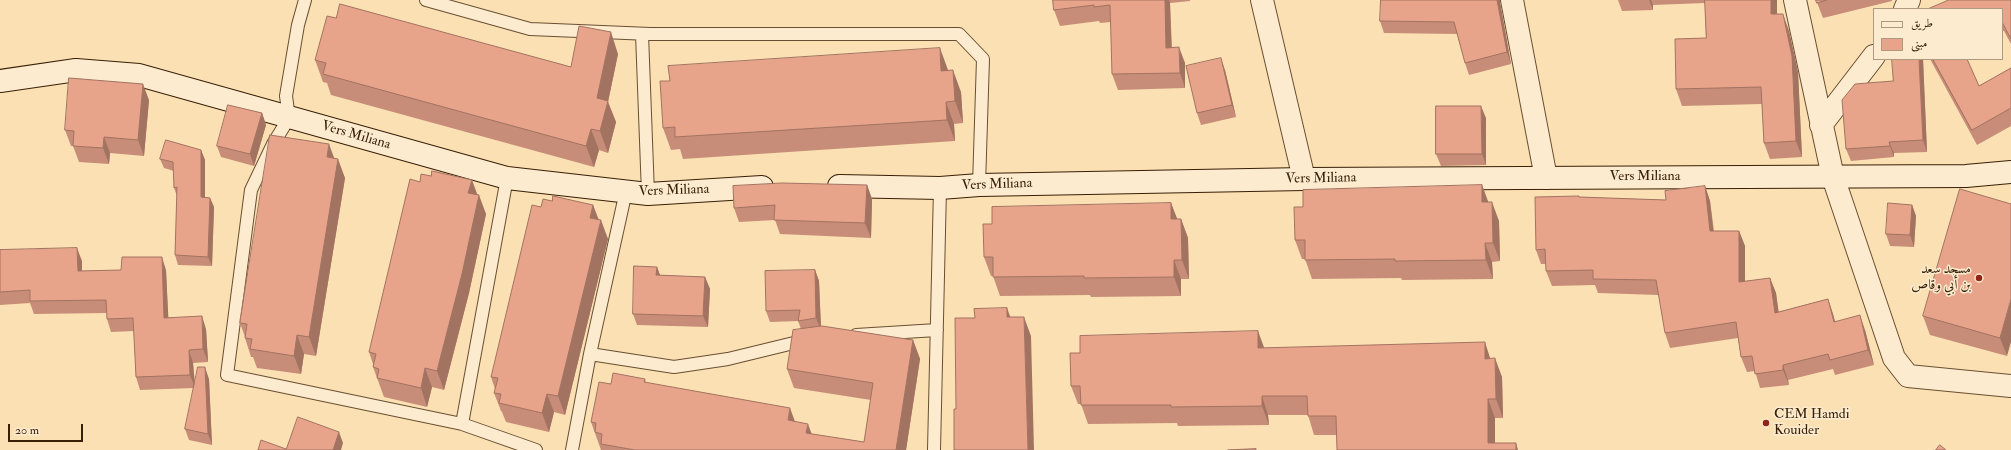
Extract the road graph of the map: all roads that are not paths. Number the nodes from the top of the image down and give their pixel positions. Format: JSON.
{"nodes":[{"id":1,"x":305,"y":0,"type":"edge"},
{"id":2,"x":426,"y":0,"type":"edge"},
{"id":3,"x":1262,"y":0,"type":"edge"},
{"id":4,"x":1512,"y":0,"type":"edge"},
{"id":5,"x":1795,"y":0,"type":"edge"},
{"id":6,"x":642,"y":34,"type":"junction"},
{"id":7,"x":1873,"y":57,"type":"edge"},
{"id":8,"x":0,"y":82,"type":"edge"},
{"id":9,"x":289,"y":118,"type":"junction"},
{"id":10,"x":1822,"y":125,"type":"junction"},
{"id":11,"x":2011,"y":172,"type":"edge"},
{"id":12,"x":1833,"y":176,"type":"junction"},
{"id":13,"x":506,"y":178,"type":"junction"},
{"id":14,"x":1546,"y":178,"type":"junction"},
{"id":15,"x":1304,"y":179,"type":"junction"},
{"id":16,"x":979,"y":185,"type":"junction"},
{"id":17,"x":779,"y":186,"type":"edge"},
{"id":18,"x":818,"y":186,"type":"edge"},
{"id":19,"x":940,"y":188,"type":"junction"},
{"id":20,"x":626,"y":191,"type":"junction"},
{"id":21,"x":648,"y":194,"type":"junction"},
{"id":22,"x":937,"y":330,"type":"junction"},
{"id":23,"x":845,"y":336,"type":"edge"},
{"id":24,"x":814,"y":338,"type":"edge"},
{"id":25,"x":590,"y":354,"type":"junction"},
{"id":26,"x":2011,"y":386,"type":"edge"},
{"id":27,"x":462,"y":424,"type":"junction"},
{"id":28,"x":536,"y":450,"type":"edge"},
{"id":29,"x":572,"y":450,"type":"edge"},
{"id":30,"x":934,"y":450,"type":"edge"}],
"edges":[{"from":1,"to":9,"type":"lane"},
{"from":2,"to":6,"type":"lane"},
{"from":3,"to":15,"type":"main road"},
{"from":4,"to":14,"type":"main road"},
{"from":5,"to":10,"type":"main road"},
{"from":6,"to":16,"type":"lane"},
{"from":6,"to":21,"type":"lane"},
{"from":7,"to":10,"type":"main road"},
{"from":8,"to":9,"type":"main road","name":"Vers Miliana"},
{"from":9,"to":13,"type":"main road","name":"Vers Miliana"},
{"from":9,"to":27,"type":"lane"},
{"from":10,"to":12,"type":"main road"},
{"from":11,"to":12,"type":"main road","name":"Vers Miliana"},
{"from":12,"to":14,"type":"main road","name":"Vers Miliana"},
{"from":12,"to":26,"type":"main road"},
{"from":13,"to":20,"type":"main road","name":"Vers Miliana"},
{"from":13,"to":27,"type":"lane"},
{"from":14,"to":15,"type":"main road","name":"Vers Miliana"},
{"from":15,"to":16,"type":"main road","name":"Vers Miliana"},
{"from":16,"to":19,"type":"main road","name":"Vers Miliana"},
{"from":17,"to":21,"type":"main road","name":"Vers Miliana"},
{"from":18,"to":19,"type":"main road","name":"Vers Miliana"},
{"from":19,"to":22,"type":"lane"},
{"from":20,"to":21,"type":"main road","name":"Vers Miliana"},
{"from":20,"to":25,"type":"lane"},
{"from":22,"to":23,"type":"lane"},
{"from":22,"to":30,"type":"lane"},
{"from":24,"to":25,"type":"lane"},
{"from":25,"to":29,"type":"lane"},
{"from":27,"to":28,"type":"lane"}]}
